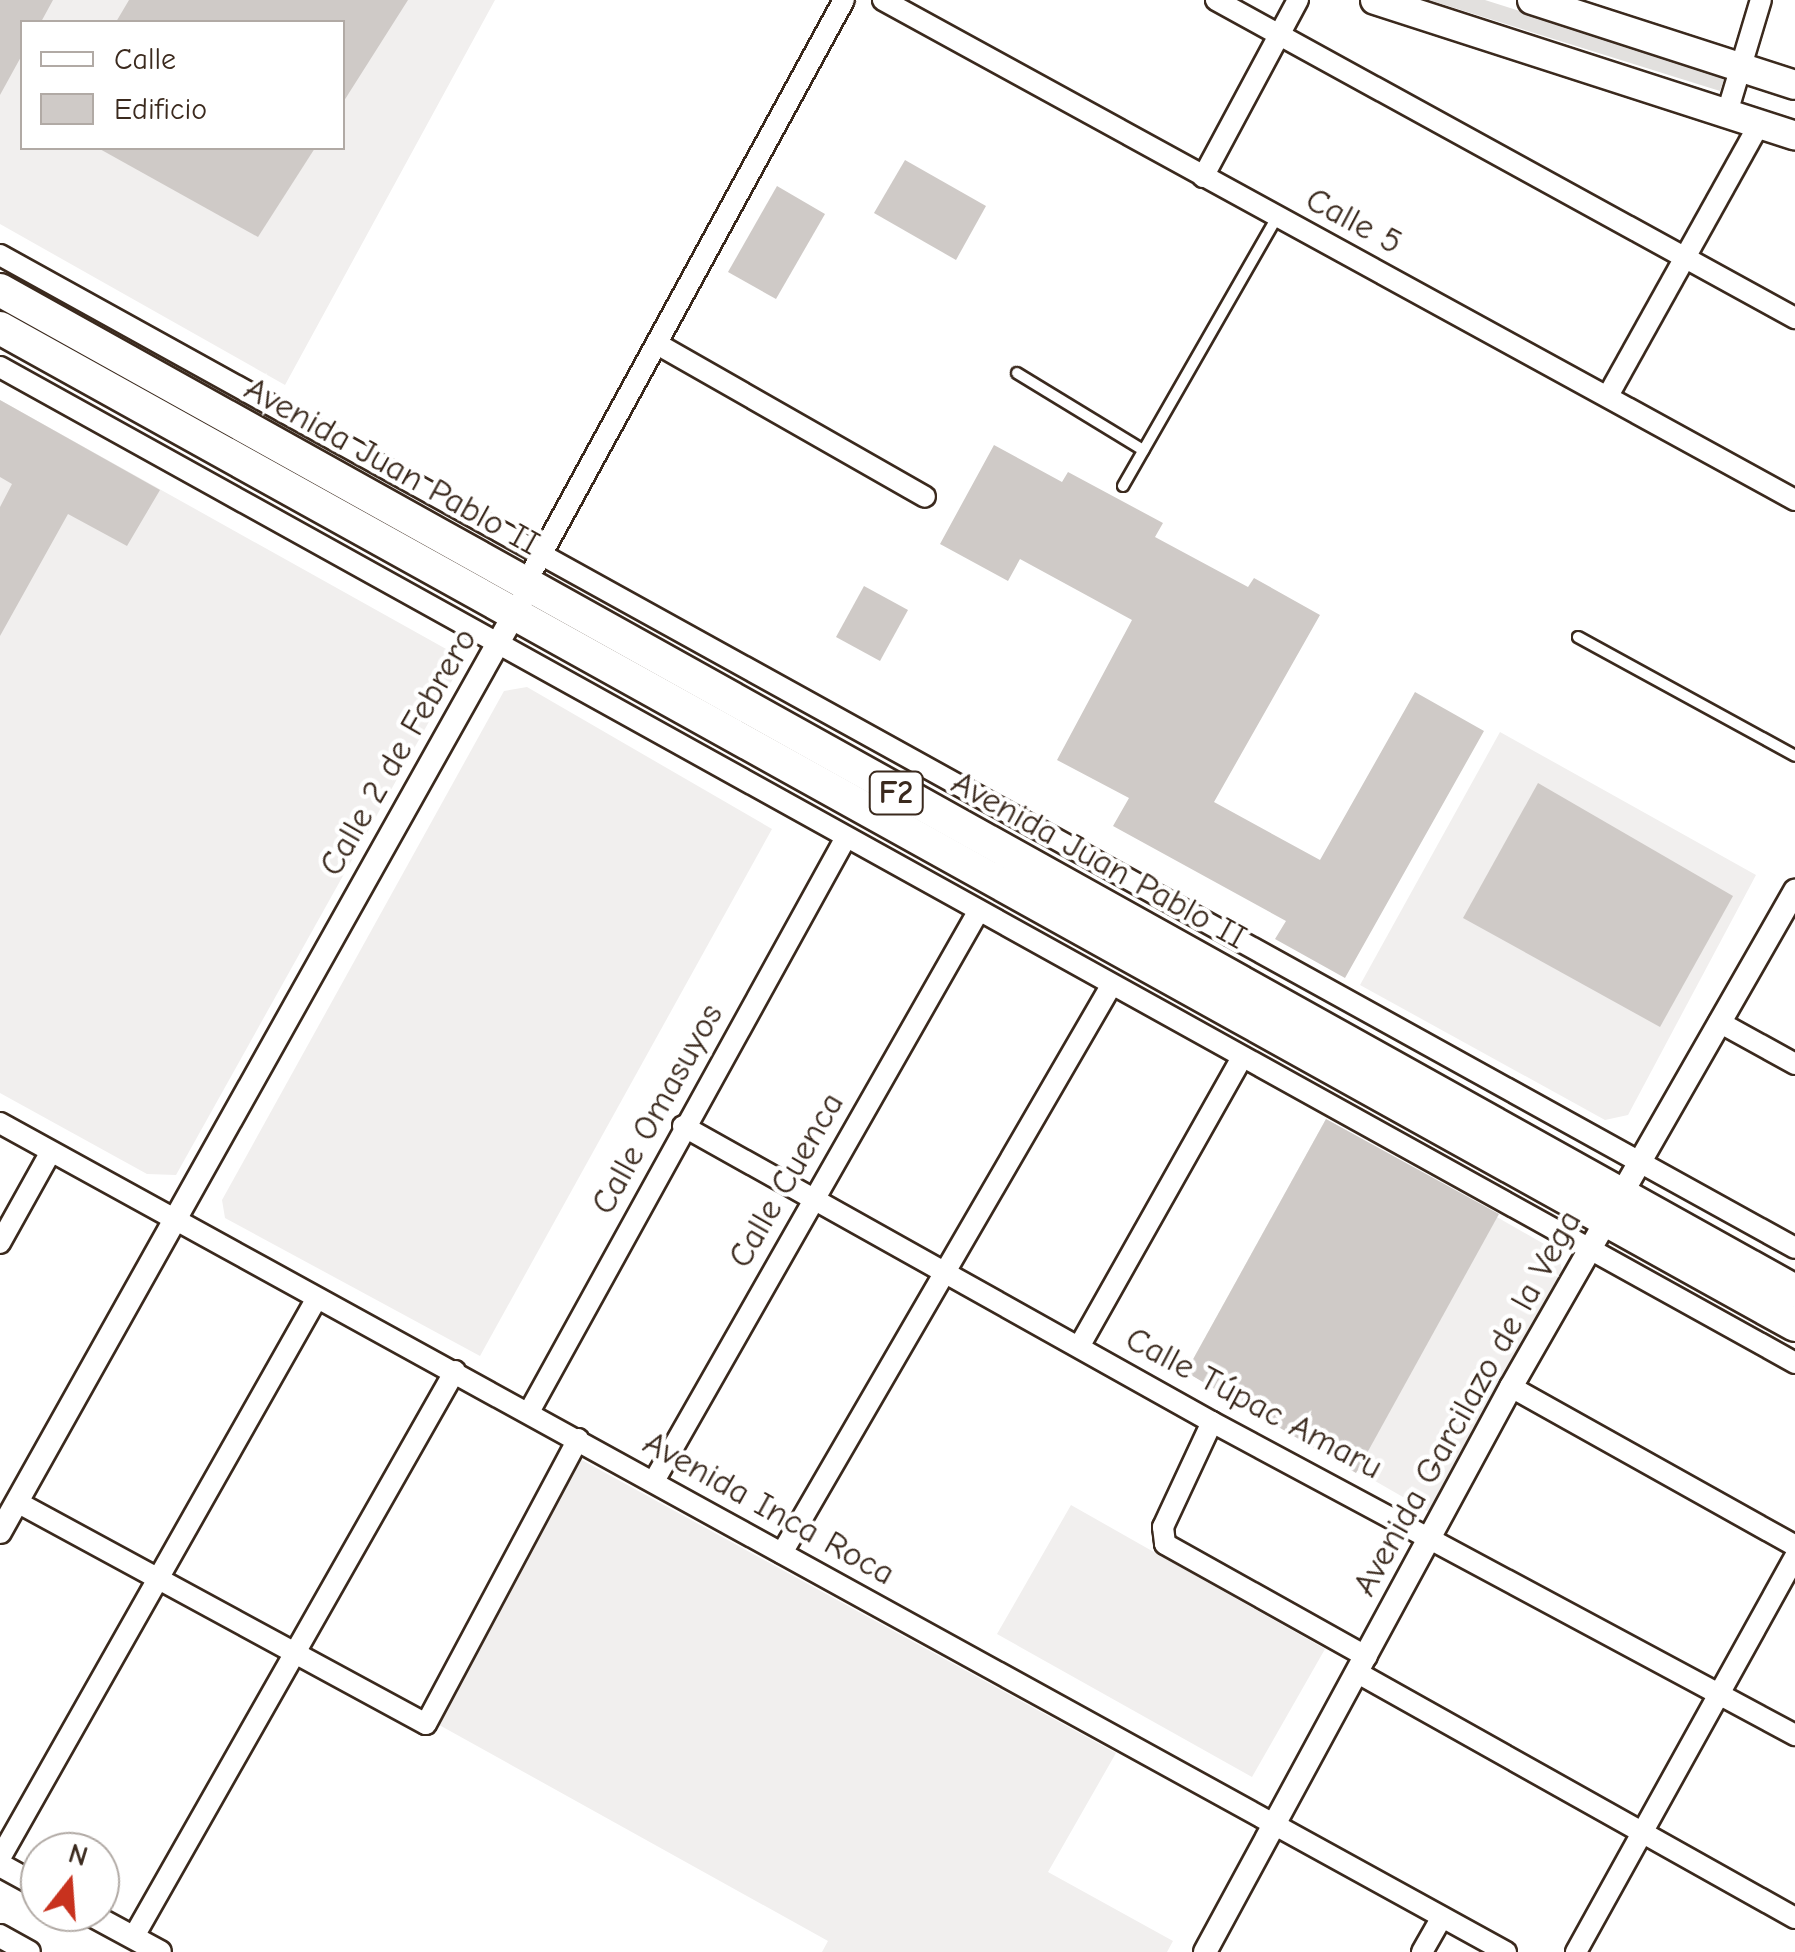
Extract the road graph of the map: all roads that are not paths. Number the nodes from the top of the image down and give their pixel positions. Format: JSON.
{"nodes":[{"id":1,"x":844,"y":0,"type":"edge"},
{"id":2,"x":883,"y":0,"type":"edge"},
{"id":3,"x":1216,"y":0,"type":"edge"},
{"id":4,"x":1298,"y":0,"type":"edge"},
{"id":5,"x":1375,"y":0,"type":"edge"},
{"id":6,"x":1532,"y":0,"type":"edge"},
{"id":7,"x":1761,"y":0,"type":"edge"},
{"id":8,"x":1279,"y":36,"type":"junction"},
{"id":9,"x":1740,"y":67,"type":"junction"},
{"id":10,"x":1795,"y":85,"type":"edge"},
{"id":11,"x":1727,"y":114,"type":"junction"},
{"id":12,"x":1759,"y":124,"type":"junction"},
{"id":13,"x":1795,"y":136,"type":"edge"},
{"id":14,"x":1203,"y":177,"type":"junction"},
{"id":15,"x":1277,"y":216,"type":"junction"},
{"id":16,"x":0,"y":255,"type":"edge"},
{"id":17,"x":1687,"y":259,"type":"junction"},
{"id":18,"x":0,"y":290,"type":"edge"},
{"id":19,"x":1795,"y":318,"type":"edge"},
{"id":20,"x":0,"y":328,"type":"edge"},
{"id":21,"x":658,"y":345,"type":"junction"},
{"id":22,"x":0,"y":366,"type":"edge"},
{"id":23,"x":1017,"y":373,"type":"dead end"},
{"id":24,"x":1608,"y":394,"type":"junction"},
{"id":25,"x":1144,"y":450,"type":"junction"},
{"id":26,"x":1123,"y":486,"type":"dead end"},
{"id":27,"x":925,"y":497,"type":"dead end"},
{"id":28,"x":1795,"y":500,"type":"edge"},
{"id":29,"x":538,"y":554,"type":"junction"},
{"id":30,"x":521,"y":603,"type":"junction"},
{"id":31,"x":1578,"y":636,"type":"dead end"},
{"id":32,"x":499,"y":646,"type":"junction"},
{"id":33,"x":1795,"y":756,"type":"edge"},
{"id":34,"x":844,"y":839,"type":"junction"},
{"id":35,"x":1794,"y":897,"type":"edge"},
{"id":36,"x":978,"y":912,"type":"junction"},
{"id":37,"x":1110,"y":986,"type":"junction"},
{"id":38,"x":1719,"y":1022,"type":"junction"},
{"id":39,"x":1242,"y":1058,"type":"junction"},
{"id":40,"x":1795,"y":1064,"type":"edge"},
{"id":41,"x":0,"y":1122,"type":"edge"},
{"id":42,"x":683,"y":1126,"type":"junction"},
{"id":43,"x":50,"y":1153,"type":"junction"},
{"id":44,"x":1643,"y":1164,"type":"junction"},
{"id":45,"x":814,"y":1196,"type":"junction"},
{"id":46,"x":1616,"y":1209,"type":"junction"},
{"id":47,"x":173,"y":1220,"type":"junction"},
{"id":48,"x":0,"y":1243,"type":"edge"},
{"id":49,"x":1795,"y":1248,"type":"edge"},
{"id":50,"x":1587,"y":1250,"type":"junction"},
{"id":51,"x":946,"y":1272,"type":"junction"},
{"id":52,"x":1795,"y":1291,"type":"edge"},
{"id":53,"x":317,"y":1298,"type":"junction"},
{"id":54,"x":1795,"y":1324,"type":"edge"},
{"id":55,"x":1080,"y":1346,"type":"junction"},
{"id":56,"x":1795,"y":1363,"type":"edge"},
{"id":57,"x":456,"y":1371,"type":"junction"},
{"id":58,"x":1511,"y":1387,"type":"junction"},
{"id":59,"x":529,"y":1412,"type":"junction"},
{"id":60,"x":1212,"y":1422,"type":"junction"},
{"id":61,"x":578,"y":1440,"type":"junction"},
{"id":62,"x":654,"y":1481,"type":"junction"},
{"id":63,"x":16,"y":1502,"type":"junction"},
{"id":64,"x":0,"y":1532,"type":"edge"},
{"id":65,"x":1430,"y":1534,"type":"junction"},
{"id":66,"x":1795,"y":1546,"type":"edge"},
{"id":67,"x":782,"y":1554,"type":"junction"},
{"id":68,"x":1795,"y":1557,"type":"edge"},
{"id":69,"x":157,"y":1578,"type":"junction"},
{"id":70,"x":294,"y":1655,"type":"junction"},
{"id":71,"x":1362,"y":1665,"type":"junction"},
{"id":72,"x":1720,"y":1692,"type":"junction"},
{"id":73,"x":1795,"y":1735,"type":"edge"},
{"id":74,"x":1275,"y":1822,"type":"junction"},
{"id":75,"x":1644,"y":1832,"type":"junction"},
{"id":76,"x":0,"y":1862,"type":"edge"},
{"id":77,"x":1442,"y":1917,"type":"junction"},
{"id":78,"x":1795,"y":1918,"type":"edge"},
{"id":79,"x":120,"y":1931,"type":"edge"},
{"id":80,"x":0,"y":1936,"type":"edge"},
{"id":81,"x":133,"y":1938,"type":"junction"},
{"id":82,"x":29,"y":1952,"type":"edge"},
{"id":83,"x":160,"y":1952,"type":"edge"},
{"id":84,"x":1205,"y":1952,"type":"edge"},
{"id":85,"x":1422,"y":1952,"type":"edge"},
{"id":86,"x":1506,"y":1952,"type":"edge"},
{"id":87,"x":1576,"y":1952,"type":"edge"}],
"edges":[{"from":1,"to":21,"type":"street","name":"Calle 2 de Febrero"},
{"from":2,"to":14,"type":"street","name":"Calle 5"},
{"from":3,"to":8,"type":"street"},
{"from":4,"to":8,"type":"street"},
{"from":5,"to":11,"type":"main road"},
{"from":6,"to":9,"type":"main road"},
{"from":7,"to":9,"type":"street"},
{"from":8,"to":14,"type":"street"},
{"from":8,"to":17,"type":"street"},
{"from":9,"to":10,"type":"main road"},
{"from":9,"to":11,"type":"street"},
{"from":11,"to":12,"type":"main road"},
{"from":12,"to":13,"type":"main road"},
{"from":12,"to":17,"type":"street"},
{"from":14,"to":15,"type":"street","name":"Calle 5"},
{"from":15,"to":24,"type":"street","name":"Calle 5"},
{"from":15,"to":25,"type":"lane"},
{"from":16,"to":29,"type":"street","name":"Avenida Juan Pablo II"},
{"from":17,"to":19,"type":"street"},
{"from":17,"to":24,"type":"street"},
{"from":18,"to":30,"type":"highway","name":"Avenida Juan Pablo II","number":"F2"},
{"from":20,"to":30,"type":"highway","name":"Avenida Juan Pablo II","number":"F2"},
{"from":21,"to":27,"type":"street"},
{"from":21,"to":29,"type":"street","name":"Calle 2 de Febrero"},
{"from":22,"to":32,"type":"street"},
{"from":23,"to":25,"type":"lane"},
{"from":24,"to":28,"type":"street","name":"Calle 5"},
{"from":25,"to":26,"type":"lane"},
{"from":29,"to":30,"type":"street","name":"Calle 2 de Febrero"},
{"from":29,"to":44,"type":"street","name":"Avenida Juan Pablo II"},
{"from":30,"to":32,"type":"street","name":"Calle 2 de Febrero"},
{"from":30,"to":46,"type":"highway","name":"Avenida Juan Pablo II","number":"F2"},
{"from":31,"to":33,"type":"lane"},
{"from":32,"to":34,"type":"street"},
{"from":32,"to":47,"type":"street","name":"Calle 2 de Febrero"},
{"from":34,"to":36,"type":"street"},
{"from":34,"to":42,"type":"street","name":"Calle Omasuyos"},
{"from":35,"to":38,"type":"street","name":"Avenida Garcilazo de la Vega"},
{"from":36,"to":37,"type":"street"},
{"from":36,"to":45,"type":"street","name":"Calle Cuenca"},
{"from":37,"to":39,"type":"street"},
{"from":37,"to":51,"type":"street"},
{"from":38,"to":40,"type":"street"},
{"from":38,"to":44,"type":"street","name":"Avenida Garcilazo de la Vega"},
{"from":39,"to":50,"type":"street"},
{"from":39,"to":55,"type":"street"},
{"from":41,"to":43,"type":"street","name":"Avenida Inca Roca"},
{"from":42,"to":45,"type":"street","name":"Calle Túpac Amaru"},
{"from":42,"to":59,"type":"street","name":"Calle Omasuyos"},
{"from":43,"to":47,"type":"street","name":"Avenida Inca Roca"},
{"from":43,"to":48,"type":"street"},
{"from":44,"to":46,"type":"street","name":"Avenida Garcilazo de la Vega"},
{"from":44,"to":49,"type":"street","name":"Avenida Juan Pablo II"},
{"from":45,"to":51,"type":"street","name":"Calle Túpac Amaru"},
{"from":45,"to":62,"type":"street","name":"Calle Cuenca"},
{"from":46,"to":50,"type":"street","name":"Avenida Garcilazo de la Vega"},
{"from":46,"to":52,"type":"highway","name":"Avenida Juan Pablo II","number":"F2"},
{"from":46,"to":54,"type":"highway","name":"Avenida Juan Pablo II","number":"F2"},
{"from":47,"to":53,"type":"street","name":"Avenida Inca Roca"},
{"from":47,"to":63,"type":"street","name":"Calle 2 de Febrero"},
{"from":50,"to":56,"type":"street"},
{"from":50,"to":58,"type":"street","name":"Avenida Garcilazo de la Vega"},
{"from":51,"to":55,"type":"street","name":"Calle Túpac Amaru"},
{"from":51,"to":67,"type":"street"},
{"from":53,"to":57,"type":"street","name":"Avenida Inca Roca"},
{"from":53,"to":69,"type":"street"},
{"from":55,"to":60,"type":"street","name":"Calle Túpac Amaru"},
{"from":57,"to":59,"type":"street","name":"Avenida Inca Roca"},
{"from":57,"to":70,"type":"street"},
{"from":58,"to":65,"type":"street","name":"Avenida Garcilazo de la Vega"},
{"from":58,"to":66,"type":"street"},
{"from":59,"to":61,"type":"street","name":"Avenida Inca Roca"},
{"from":60,"to":65,"type":"street","name":"Calle Túpac Amaru"},
{"from":60,"to":71,"type":"street"},
{"from":61,"to":62,"type":"street","name":"Avenida Inca Roca"},
{"from":61,"to":70,"type":"street"},
{"from":62,"to":67,"type":"street","name":"Avenida Inca Roca"},
{"from":63,"to":64,"type":"street","name":"Calle 2 de Febrero"},
{"from":63,"to":69,"type":"street"},
{"from":65,"to":71,"type":"street","name":"Avenida Garcilazo de la Vega"},
{"from":65,"to":72,"type":"street","name":"Calle Túpac Amaru"},
{"from":67,"to":74,"type":"street","name":"Avenida Inca Roca"},
{"from":68,"to":72,"type":"street"},
{"from":69,"to":70,"type":"street"},
{"from":69,"to":76,"type":"street"},
{"from":70,"to":81,"type":"street"},
{"from":71,"to":74,"type":"street","name":"Avenida Garcilazo de la Vega"},
{"from":71,"to":75,"type":"street"},
{"from":72,"to":73,"type":"street","name":"Calle Túpac Amaru"},
{"from":72,"to":75,"type":"street"},
{"from":74,"to":77,"type":"street","name":"Avenida Inca Roca"},
{"from":74,"to":84,"type":"street","name":"Avenida Garcilazo de la Vega"},
{"from":75,"to":78,"type":"street"},
{"from":75,"to":87,"type":"street"},
{"from":77,"to":85,"type":"street"},
{"from":77,"to":86,"type":"street","name":"Avenida Inca Roca"},
{"from":79,"to":81,"type":"street"},
{"from":80,"to":82,"type":"street"},
{"from":81,"to":83,"type":"street"}]}
